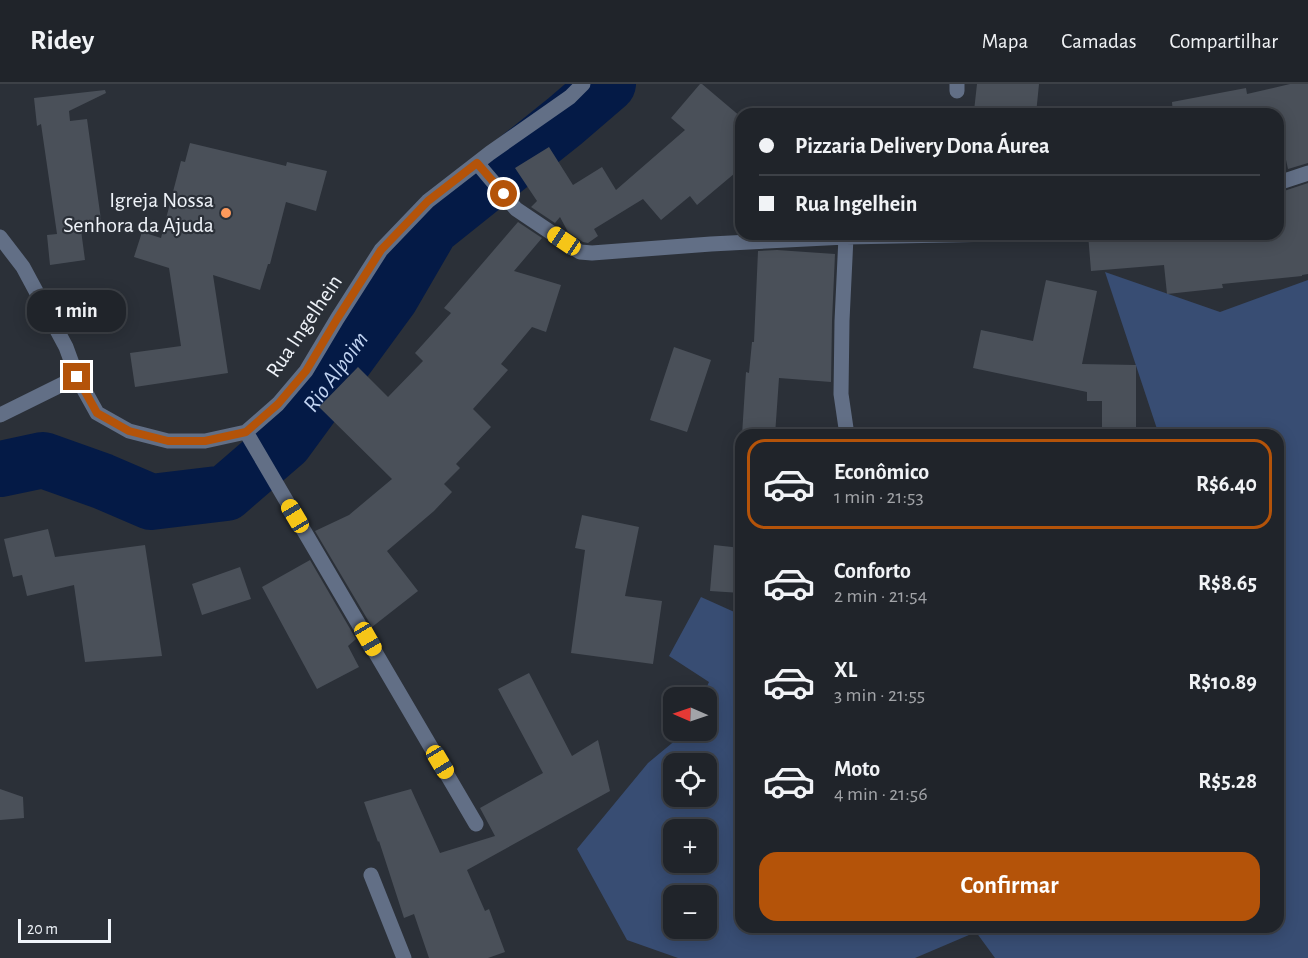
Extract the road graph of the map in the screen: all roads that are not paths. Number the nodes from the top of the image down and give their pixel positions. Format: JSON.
{"nodes":[{"id":1,"x":583,"y":84,"type":"edge"},
{"id":2,"x":478,"y":164,"type":"junction"},
{"id":3,"x":1308,"y":173,"type":"edge"},
{"id":4,"x":1284,"y":181,"type":"edge"},
{"id":5,"x":0,"y":237,"type":"edge"},
{"id":6,"x":788,"y":240,"type":"edge"},
{"id":7,"x":846,"y":240,"type":"edge"},
{"id":8,"x":77,"y":377,"type":"junction"},
{"id":9,"x":0,"y":415,"type":"edge"},
{"id":10,"x":845,"y":429,"type":"edge"},
{"id":11,"x":246,"y":433,"type":"junction"},
{"id":12,"x":476,"y":824,"type":"dead end"},
{"id":13,"x":371,"y":875,"type":"dead end"},
{"id":14,"x":404,"y":958,"type":"edge"}],
"edges":[{"from":1,"to":2,"type":"street","name":"Rua Ingelhein"},
{"from":2,"to":6,"type":"street"},
{"from":2,"to":11,"type":"street","name":"Rua Ingelhein"},
{"from":3,"to":4,"type":"street"},
{"from":5,"to":8,"type":"street","name":"Rua Ingelhein"},
{"from":7,"to":10,"type":"street"},
{"from":8,"to":9,"type":"street"},
{"from":8,"to":11,"type":"street","name":"Rua Ingelhein"},
{"from":11,"to":12,"type":"street"},
{"from":13,"to":14,"type":"street"}]}
